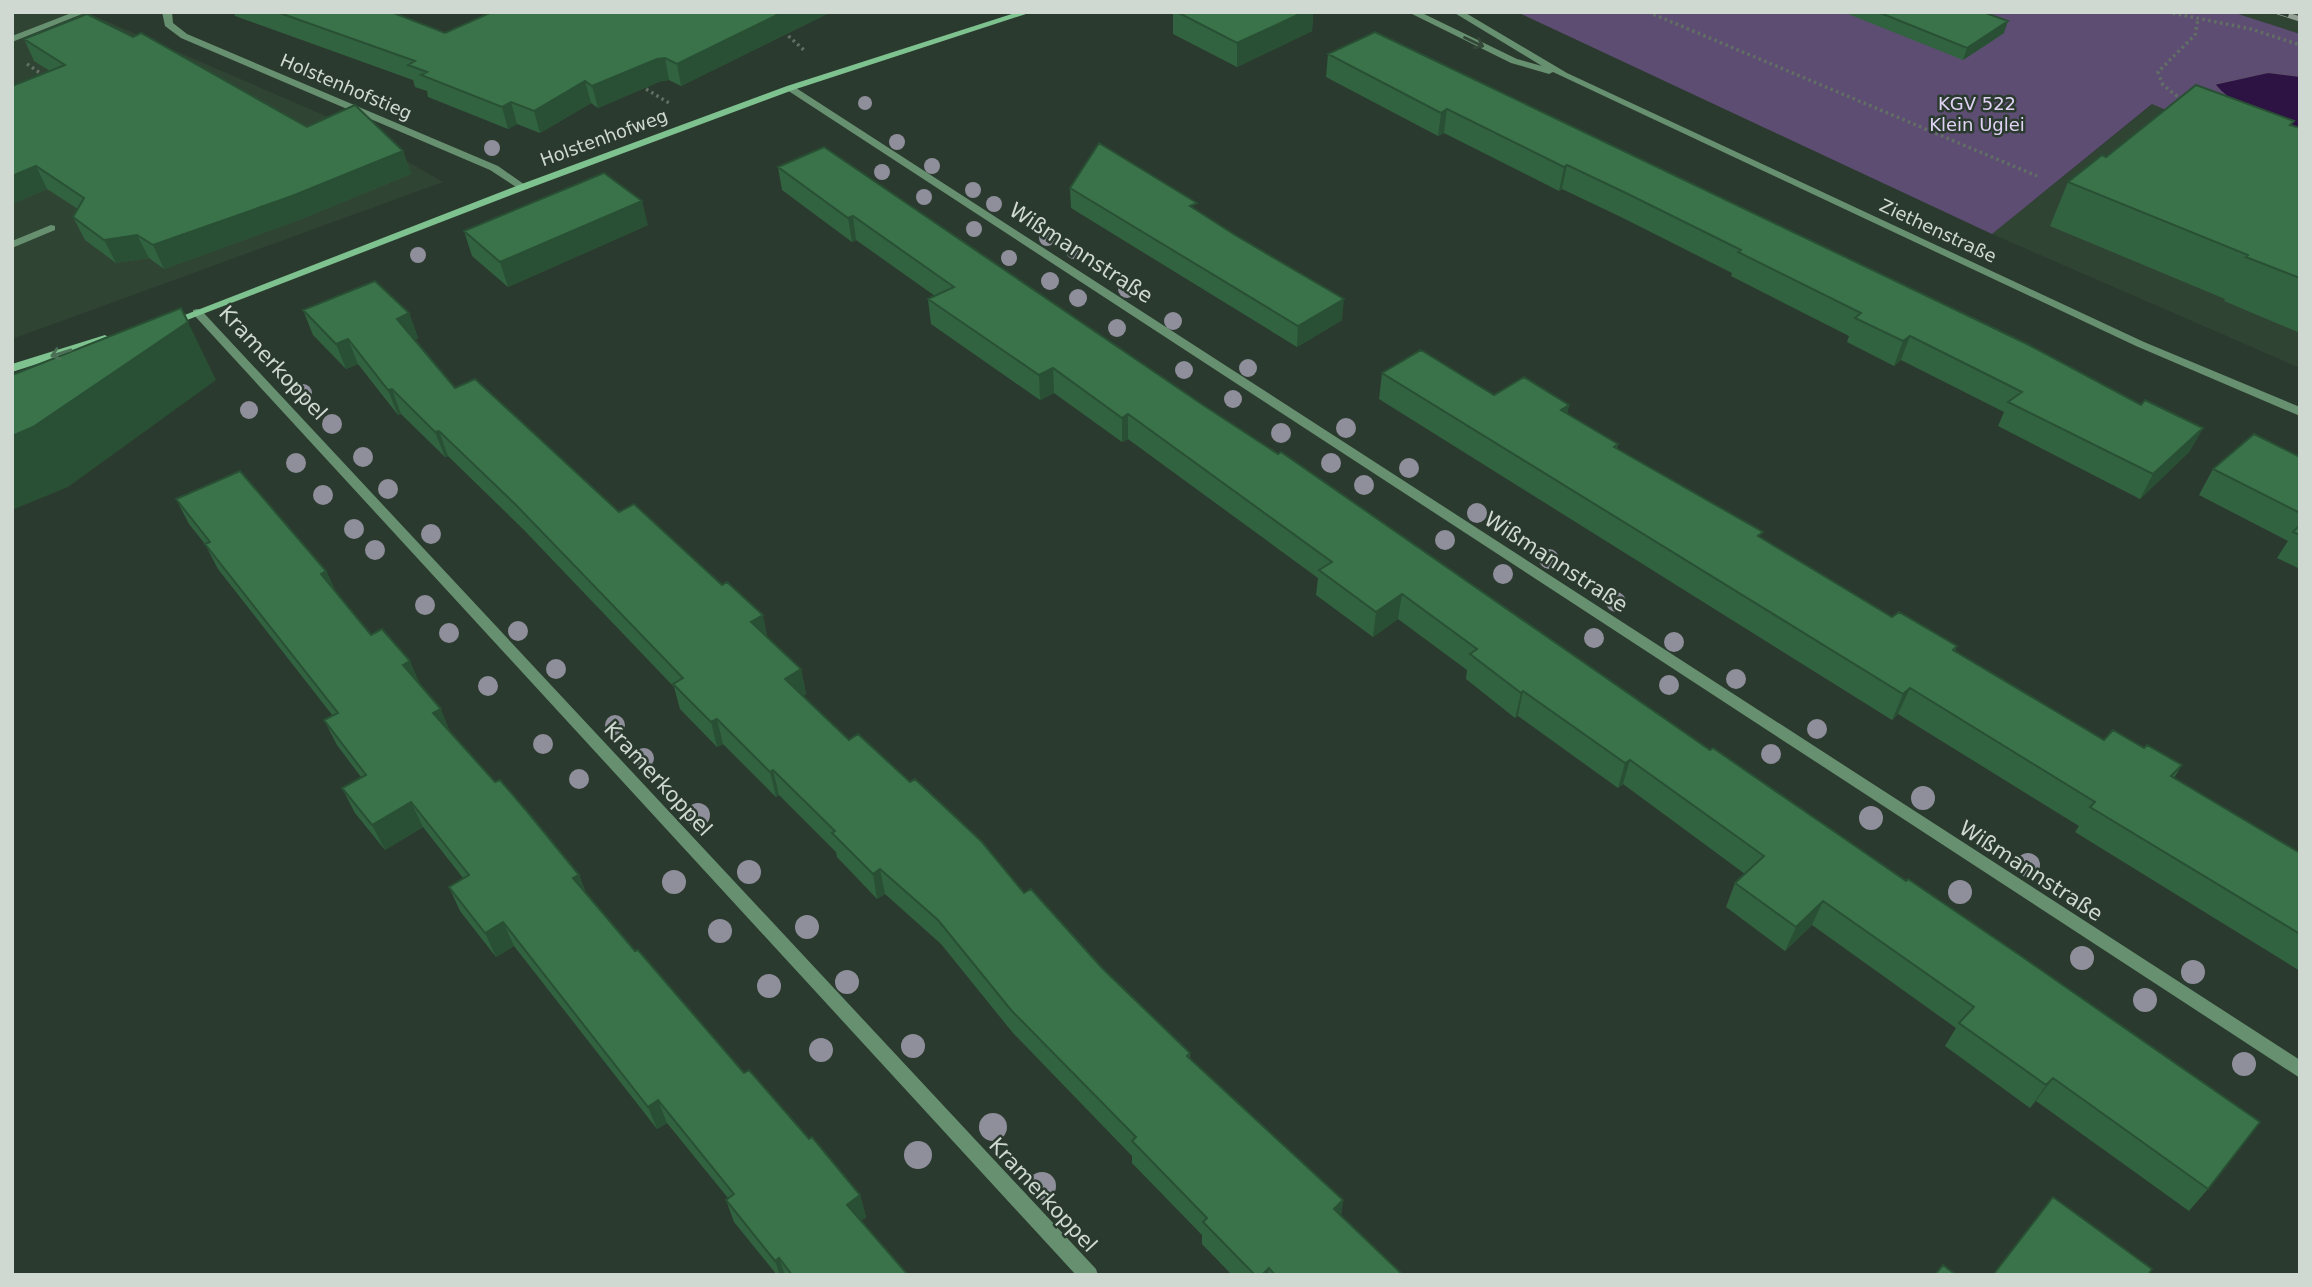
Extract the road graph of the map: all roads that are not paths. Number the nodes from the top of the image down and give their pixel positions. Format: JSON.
{"nodes":[{"id":1,"x":83,"y":12,"type":"edge"},
{"id":2,"x":167,"y":12,"type":"edge"},
{"id":3,"x":1028,"y":12,"type":"edge"},
{"id":4,"x":1412,"y":12,"type":"edge"},
{"id":5,"x":1457,"y":12,"type":"edge"},
{"id":6,"x":12,"y":39,"type":"edge"},
{"id":7,"x":1564,"y":75,"type":"junction"},
{"id":8,"x":790,"y":88,"type":"junction"},
{"id":9,"x":523,"y":187,"type":"junction"},
{"id":10,"x":51,"y":228,"type":"dead end"},
{"id":11,"x":12,"y":246,"type":"edge"},
{"id":12,"x":197,"y":312,"type":"junction"},
{"id":13,"x":159,"y":326,"type":"edge"},
{"id":14,"x":118,"y":336,"type":"edge"},
{"id":15,"x":111,"y":350,"type":"edge"},
{"id":16,"x":99,"y":355,"type":"edge"},
{"id":17,"x":12,"y":368,"type":"edge"},
{"id":18,"x":2300,"y":412,"type":"edge"},
{"id":19,"x":2300,"y":1070,"type":"edge"},
{"id":20,"x":1089,"y":1275,"type":"edge"}],
"edges":[{"from":1,"to":6,"type":"street"},
{"from":2,"to":9,"type":"street","name":"Holstenhofstieg"},
{"from":3,"to":8,"type":"main road","name":"Holstenhofweg"},
{"from":4,"to":7,"type":"street","name":"Ziethenstraße","one_way":true},
{"from":5,"to":7,"type":"street","name":"Ziethenstraße"},
{"from":7,"to":18,"type":"street","name":"Ziethenstraße"},
{"from":8,"to":9,"type":"main road","name":"Holstenhofweg"},
{"from":8,"to":19,"type":"street","name":"Wißmannstraße"},
{"from":9,"to":12,"type":"main road","name":"Holstenhofweg"},
{"from":10,"to":11,"type":"street"},
{"from":12,"to":13,"type":"main road","name":"Holstenhofweg"},
{"from":12,"to":20,"type":"street","name":"Kramerkoppel"},
{"from":14,"to":17,"type":"main road","one_way":true},
{"from":15,"to":16,"type":"main road"}]}
